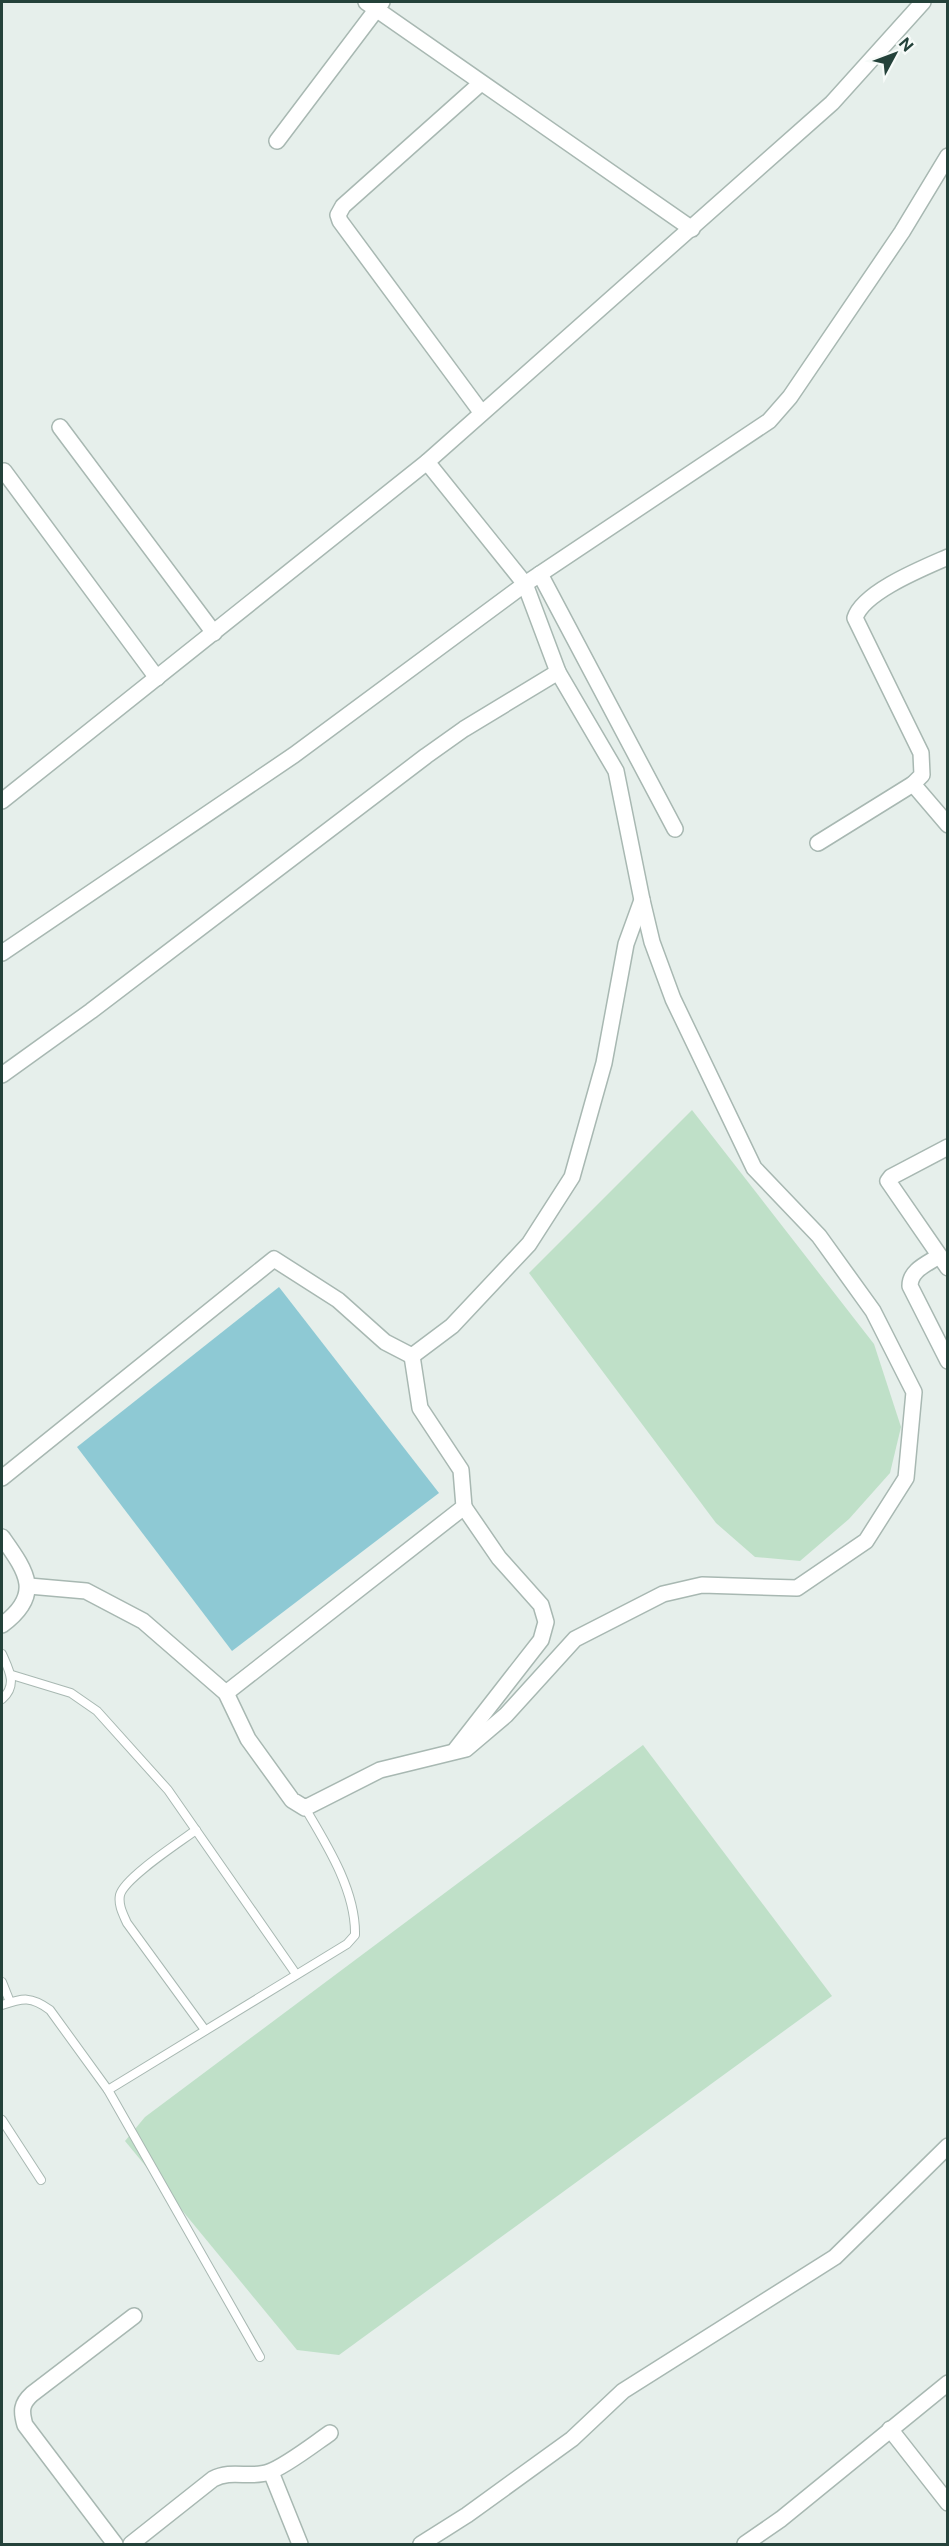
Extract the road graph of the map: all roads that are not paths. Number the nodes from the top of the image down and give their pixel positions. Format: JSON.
{"nodes":[{"id":1,"x":923,"y":2,"type":"edge"},
{"id":2,"x":376,"y":4,"type":"edge"},
{"id":3,"x":481,"y":83,"type":"junction"},
{"id":4,"x":277,"y":141,"type":"dead end"},
{"id":5,"x":948,"y":156,"type":"edge"},
{"id":6,"x":692,"y":229,"type":"junction"},
{"id":7,"x":481,"y":412,"type":"junction"},
{"id":8,"x":60,"y":427,"type":"dead end"},
{"id":9,"x":427,"y":462,"type":"junction"},
{"id":10,"x":4,"y":471,"type":"dead end"},
{"id":11,"x":948,"y":557,"type":"edge"},
{"id":12,"x":540,"y":574,"type":"junction"},
{"id":13,"x":525,"y":584,"type":"junction"},
{"id":14,"x":214,"y":633,"type":"junction"},
{"id":15,"x":558,"y":672,"type":"junction"},
{"id":16,"x":157,"y":678,"type":"junction"},
{"id":17,"x":913,"y":784,"type":"junction"},
{"id":18,"x":2,"y":801,"type":"edge"},
{"id":19,"x":948,"y":825,"type":"edge"},
{"id":20,"x":675,"y":829,"type":"dead end"},
{"id":21,"x":818,"y":843,"type":"dead end"},
{"id":22,"x":642,"y":900,"type":"junction"},
{"id":23,"x":2,"y":953,"type":"edge"},
{"id":24,"x":2,"y":1075,"type":"edge"},
{"id":25,"x":948,"y":1147,"type":"edge"},
{"id":26,"x":943,"y":1262,"type":"edge"},
{"id":27,"x":412,"y":1356,"type":"junction"},
{"id":28,"x":948,"y":1361,"type":"edge"},
{"id":29,"x":2,"y":1478,"type":"edge"},
{"id":30,"x":464,"y":1507,"type":"junction"},
{"id":31,"x":2,"y":1537,"type":"edge"},
{"id":32,"x":29,"y":1586,"type":"junction"},
{"id":33,"x":2,"y":1625,"type":"edge"},
{"id":34,"x":2,"y":1654,"type":"edge"},
{"id":35,"x":12,"y":1675,"type":"junction"},
{"id":36,"x":226,"y":1693,"type":"junction"},
{"id":37,"x":2,"y":1699,"type":"edge"},
{"id":38,"x":453,"y":1752,"type":"junction"},
{"id":39,"x":305,"y":1808,"type":"junction"},
{"id":40,"x":196,"y":1830,"type":"junction"},
{"id":41,"x":296,"y":1974,"type":"junction"},
{"id":42,"x":2,"y":1982,"type":"edge"},
{"id":43,"x":6,"y":2004,"type":"edge"},
{"id":44,"x":206,"y":2030,"type":"junction"},
{"id":45,"x":108,"y":2090,"type":"junction"},
{"id":46,"x":2,"y":2121,"type":"edge"},
{"id":47,"x":948,"y":2146,"type":"edge"},
{"id":48,"x":41,"y":2180,"type":"dead end"},
{"id":49,"x":134,"y":2316,"type":"dead end"},
{"id":50,"x":260,"y":2357,"type":"dead end"},
{"id":51,"x":948,"y":2383,"type":"edge"},
{"id":52,"x":890,"y":2429,"type":"junction"},
{"id":53,"x":330,"y":2433,"type":"dead end"},
{"id":54,"x":271,"y":2472,"type":"junction"},
{"id":55,"x":948,"y":2504,"type":"edge"},
{"id":56,"x":115,"y":2544,"type":"edge"},
{"id":57,"x":131,"y":2544,"type":"edge"},
{"id":58,"x":300,"y":2544,"type":"edge"},
{"id":59,"x":421,"y":2544,"type":"edge"},
{"id":60,"x":745,"y":2544,"type":"edge"}],
"edges":[{"from":1,"to":6,"type":"street"},
{"from":2,"to":3,"type":"street"},
{"from":2,"to":4,"type":"street"},
{"from":3,"to":6,"type":"street"},
{"from":3,"to":7,"type":"street"},
{"from":5,"to":12,"type":"street"},
{"from":6,"to":7,"type":"street"},
{"from":7,"to":9,"type":"street"},
{"from":8,"to":14,"type":"street"},
{"from":9,"to":13,"type":"street"},
{"from":9,"to":14,"type":"street"},
{"from":10,"to":16,"type":"street"},
{"from":11,"to":17,"type":"street"},
{"from":12,"to":13,"type":"street"},
{"from":12,"to":20,"type":"street"},
{"from":13,"to":15,"type":"street"},
{"from":13,"to":23,"type":"street"},
{"from":14,"to":16,"type":"street"},
{"from":15,"to":22,"type":"street"},
{"from":15,"to":24,"type":"street"},
{"from":16,"to":18,"type":"street"},
{"from":17,"to":19,"type":"street"},
{"from":17,"to":21,"type":"street"},
{"from":22,"to":27,"type":"street"},
{"from":22,"to":38,"type":"street"},
{"from":25,"to":26,"type":"street"},
{"from":26,"to":28,"type":"street"},
{"from":27,"to":29,"type":"street"},
{"from":27,"to":30,"type":"street"},
{"from":30,"to":36,"type":"street"},
{"from":30,"to":38,"type":"street"},
{"from":31,"to":32,"type":"street"},
{"from":32,"to":33,"type":"street"},
{"from":32,"to":36,"type":"street"},
{"from":34,"to":35,"type":"lane"},
{"from":35,"to":37,"type":"lane"},
{"from":35,"to":40,"type":"lane"},
{"from":36,"to":39,"type":"street"},
{"from":38,"to":39,"type":"street"},
{"from":39,"to":41,"type":"lane"},
{"from":40,"to":41,"type":"lane"},
{"from":40,"to":44,"type":"lane"},
{"from":41,"to":44,"type":"lane"},
{"from":42,"to":43,"type":"lane"},
{"from":43,"to":45,"type":"lane"},
{"from":44,"to":45,"type":"lane"},
{"from":45,"to":50,"type":"lane"},
{"from":46,"to":48,"type":"lane"},
{"from":47,"to":59,"type":"street"},
{"from":49,"to":56,"type":"street"},
{"from":51,"to":52,"type":"street"},
{"from":52,"to":55,"type":"street"},
{"from":52,"to":60,"type":"street"},
{"from":53,"to":54,"type":"street"},
{"from":54,"to":57,"type":"street"},
{"from":54,"to":58,"type":"street"}]}
